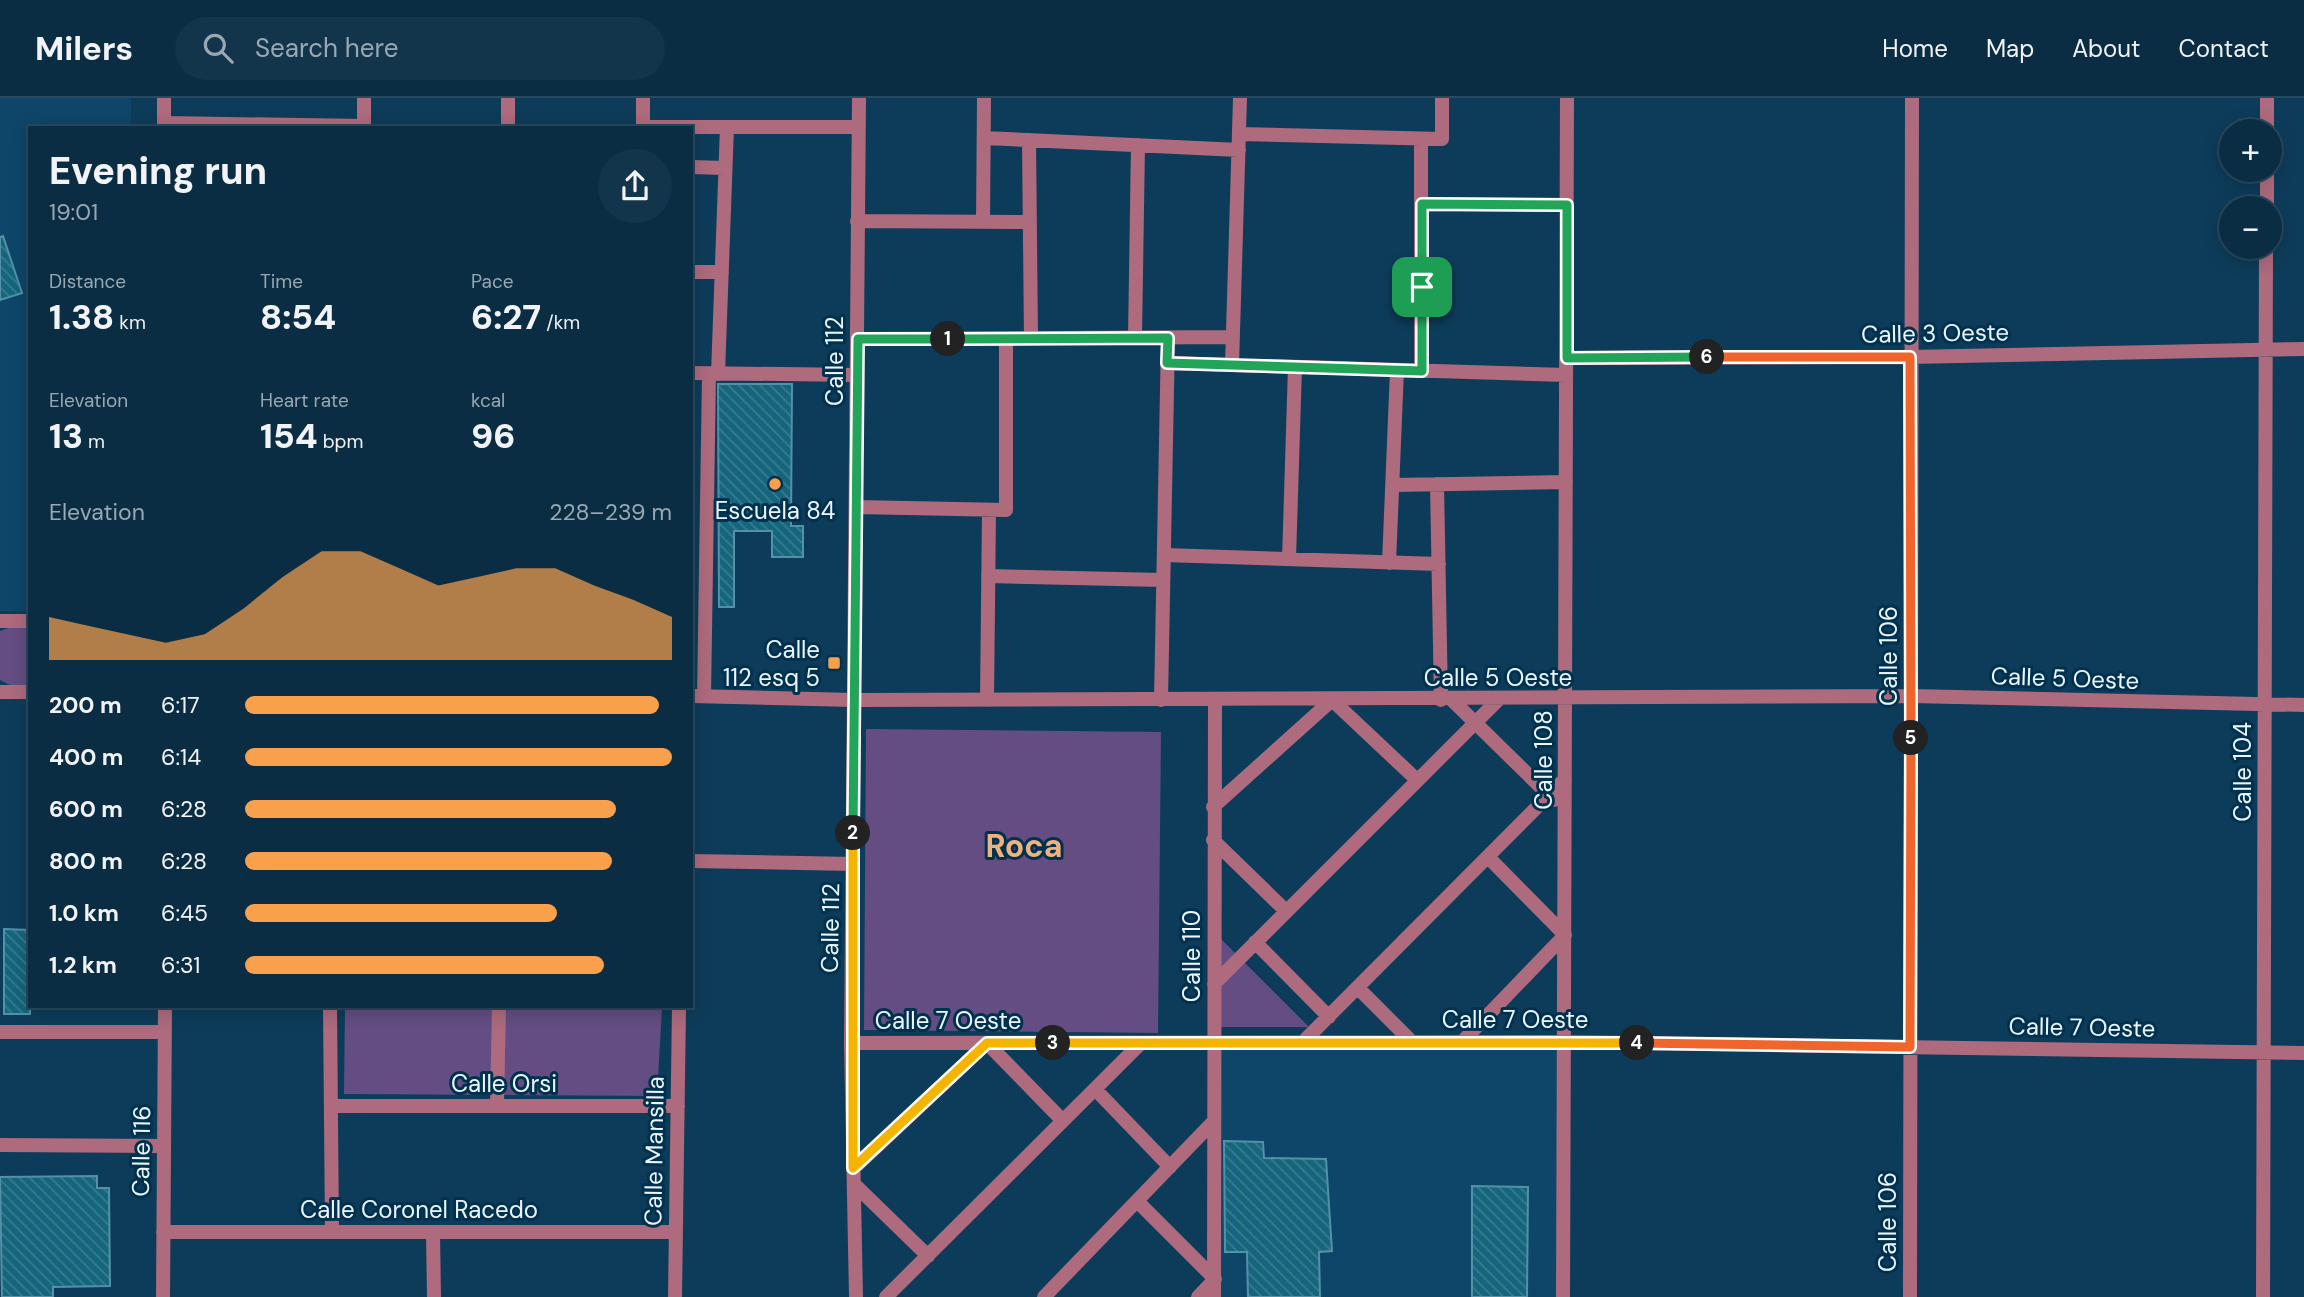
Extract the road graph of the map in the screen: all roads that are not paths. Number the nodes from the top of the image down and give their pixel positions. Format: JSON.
{"nodes":[{"id":1,"x":164,"y":98,"type":"edge"},
{"id":2,"x":364,"y":98,"type":"edge"},
{"id":3,"x":508,"y":98,"type":"edge"},
{"id":4,"x":643,"y":98,"type":"edge"},
{"id":5,"x":859,"y":98,"type":"edge"},
{"id":6,"x":984,"y":98,"type":"edge"},
{"id":7,"x":1240,"y":98,"type":"edge"},
{"id":8,"x":1442,"y":98,"type":"edge"},
{"id":9,"x":1567,"y":98,"type":"edge"},
{"id":10,"x":1912,"y":98,"type":"edge"},
{"id":11,"x":2267,"y":98,"type":"edge"},
{"id":12,"x":2267,"y":119,"type":"edge"},
{"id":13,"x":164,"y":125,"type":"edge"},
{"id":14,"x":291,"y":126,"type":"edge"},
{"id":15,"x":364,"y":126,"type":"edge"},
{"id":16,"x":508,"y":126,"type":"edge"},
{"id":17,"x":643,"y":126,"type":"edge"},
{"id":18,"x":693,"y":127,"type":"edge"},
{"id":19,"x":727,"y":127,"type":"junction"},
{"id":20,"x":859,"y":127,"type":"junction"},
{"id":21,"x":1239,"y":134,"type":"junction"},
{"id":22,"x":984,"y":138,"type":"junction"},
{"id":23,"x":1422,"y":139,"type":"junction"},
{"id":24,"x":1029,"y":140,"type":"junction"},
{"id":25,"x":1138,"y":145,"type":"junction"},
{"id":26,"x":1239,"y":150,"type":"junction"},
{"id":27,"x":693,"y":167,"type":"edge"},
{"id":28,"x":725,"y":168,"type":"junction"},
{"id":29,"x":1422,"y":204,"type":"junction"},
{"id":30,"x":1567,"y":205,"type":"junction"},
{"id":31,"x":858,"y":221,"type":"junction"},
{"id":32,"x":983,"y":222,"type":"junction"},
{"id":33,"x":1030,"y":222,"type":"junction"},
{"id":34,"x":2266,"y":259,"type":"edge"},
{"id":35,"x":693,"y":272,"type":"edge"},
{"id":36,"x":722,"y":272,"type":"junction"},
{"id":37,"x":1233,"y":337,"type":"junction"},
{"id":38,"x":1031,"y":338,"type":"junction"},
{"id":39,"x":1135,"y":338,"type":"junction"},
{"id":40,"x":1168,"y":338,"type":"junction"},
{"id":41,"x":858,"y":339,"type":"junction"},
{"id":42,"x":1006,"y":339,"type":"junction"},
{"id":43,"x":2266,"y":348,"type":"junction"},
{"id":44,"x":2304,"y":349,"type":"edge"},
{"id":45,"x":1910,"y":357,"type":"junction"},
{"id":46,"x":1567,"y":358,"type":"junction"},
{"id":47,"x":1167,"y":363,"type":"junction"},
{"id":48,"x":1232,"y":365,"type":"junction"},
{"id":49,"x":1295,"y":367,"type":"junction"},
{"id":50,"x":1397,"y":370,"type":"junction"},
{"id":51,"x":1422,"y":371,"type":"junction"},
{"id":52,"x":693,"y":373,"type":"edge"},
{"id":53,"x":714,"y":374,"type":"junction"},
{"id":54,"x":857,"y":375,"type":"junction"},
{"id":55,"x":1566,"y":375,"type":"junction"},
{"id":56,"x":1566,"y":482,"type":"junction"},
{"id":57,"x":1437,"y":484,"type":"junction"},
{"id":58,"x":1393,"y":485,"type":"junction"},
{"id":59,"x":856,"y":507,"type":"junction"},
{"id":60,"x":989,"y":510,"type":"junction"},
{"id":61,"x":699,"y":555,"type":"edge"},
{"id":62,"x":1164,"y":555,"type":"junction"},
{"id":63,"x":1289,"y":559,"type":"junction"},
{"id":64,"x":1390,"y":563,"type":"junction"},
{"id":65,"x":1439,"y":564,"type":"junction"},
{"id":66,"x":988,"y":576,"type":"junction"},
{"id":67,"x":1163,"y":580,"type":"junction"},
{"id":68,"x":0,"y":621,"type":"edge"},
{"id":69,"x":28,"y":621,"type":"edge"},
{"id":70,"x":0,"y":692,"type":"edge"},
{"id":71,"x":28,"y":692,"type":"edge"},
{"id":72,"x":698,"y":696,"type":"edge"},
{"id":73,"x":1911,"y":696,"type":"junction"},
{"id":74,"x":854,"y":700,"type":"junction"},
{"id":75,"x":986,"y":700,"type":"junction"},
{"id":76,"x":1161,"y":700,"type":"junction"},
{"id":77,"x":1215,"y":700,"type":"junction"},
{"id":78,"x":1332,"y":700,"type":"junction"},
{"id":79,"x":1447,"y":700,"type":"junction"},
{"id":80,"x":1498,"y":700,"type":"junction"},
{"id":81,"x":1565,"y":700,"type":"junction"},
{"id":82,"x":2304,"y":705,"type":"edge"},
{"id":83,"x":2265,"y":706,"type":"junction"},
{"id":84,"x":1475,"y":722,"type":"junction"},
{"id":85,"x":1565,"y":779,"type":"junction"},
{"id":86,"x":1417,"y":780,"type":"junction"},
{"id":87,"x":1549,"y":795,"type":"junction"},
{"id":88,"x":1213,"y":807,"type":"junction"},
{"id":89,"x":1565,"y":811,"type":"junction"},
{"id":90,"x":1213,"y":840,"type":"junction"},
{"id":91,"x":1488,"y":857,"type":"junction"},
{"id":92,"x":693,"y":861,"type":"edge"},
{"id":93,"x":853,"y":864,"type":"junction"},
{"id":94,"x":1286,"y":911,"type":"junction"},
{"id":95,"x":1565,"y":935,"type":"junction"},
{"id":96,"x":1255,"y":942,"type":"junction"},
{"id":97,"x":1214,"y":984,"type":"junction"},
{"id":98,"x":1358,"y":988,"type":"junction"},
{"id":99,"x":165,"y":1008,"type":"edge"},
{"id":100,"x":330,"y":1008,"type":"edge"},
{"id":101,"x":499,"y":1008,"type":"edge"},
{"id":102,"x":679,"y":1008,"type":"edge"},
{"id":103,"x":1329,"y":1017,"type":"junction"},
{"id":104,"x":0,"y":1032,"type":"edge"},
{"id":105,"x":165,"y":1032,"type":"junction"},
{"id":106,"x":1564,"y":1041,"type":"junction"},
{"id":107,"x":1213,"y":1042,"type":"junction"},
{"id":108,"x":1303,"y":1042,"type":"junction"},
{"id":109,"x":1412,"y":1042,"type":"junction"},
{"id":110,"x":1462,"y":1042,"type":"junction"},
{"id":111,"x":851,"y":1043,"type":"junction"},
{"id":112,"x":987,"y":1043,"type":"junction"},
{"id":113,"x":1141,"y":1043,"type":"junction"},
{"id":114,"x":1910,"y":1047,"type":"junction"},
{"id":115,"x":2264,"y":1053,"type":"junction"},
{"id":116,"x":2304,"y":1053,"type":"edge"},
{"id":117,"x":1095,"y":1090,"type":"junction"},
{"id":118,"x":331,"y":1106,"type":"junction"},
{"id":119,"x":497,"y":1106,"type":"junction"},
{"id":120,"x":678,"y":1106,"type":"junction"},
{"id":121,"x":1063,"y":1121,"type":"junction"},
{"id":122,"x":1213,"y":1122,"type":"junction"},
{"id":123,"x":0,"y":1145,"type":"edge"},
{"id":124,"x":164,"y":1146,"type":"junction"},
{"id":125,"x":1170,"y":1167,"type":"junction"},
{"id":126,"x":853,"y":1168,"type":"junction"},
{"id":127,"x":854,"y":1184,"type":"junction"},
{"id":128,"x":1137,"y":1201,"type":"junction"},
{"id":129,"x":163,"y":1232,"type":"junction"},
{"id":130,"x":332,"y":1232,"type":"junction"},
{"id":131,"x":433,"y":1232,"type":"junction"},
{"id":132,"x":676,"y":1232,"type":"junction"},
{"id":133,"x":928,"y":1256,"type":"junction"},
{"id":134,"x":1215,"y":1279,"type":"junction"},
{"id":135,"x":163,"y":1297,"type":"edge"},
{"id":136,"x":434,"y":1297,"type":"edge"},
{"id":137,"x":675,"y":1297,"type":"edge"},
{"id":138,"x":856,"y":1297,"type":"edge"},
{"id":139,"x":886,"y":1297,"type":"edge"},
{"id":140,"x":1044,"y":1297,"type":"edge"},
{"id":141,"x":1198,"y":1297,"type":"edge"},
{"id":142,"x":1214,"y":1297,"type":"edge"},
{"id":143,"x":1563,"y":1297,"type":"edge"},
{"id":144,"x":1910,"y":1297,"type":"edge"},
{"id":145,"x":2263,"y":1297,"type":"edge"}],
"edges":[{"from":1,"to":13,"type":"street"},
{"from":2,"to":15,"type":"street"},
{"from":3,"to":16,"type":"street"},
{"from":4,"to":17,"type":"street"},
{"from":5,"to":20,"type":"street","name":"Calle 112"},
{"from":6,"to":22,"type":"street"},
{"from":7,"to":21,"type":"street"},
{"from":8,"to":23,"type":"street"},
{"from":9,"to":30,"type":"street","name":"Calle 108"},
{"from":10,"to":45,"type":"street","name":"Calle 106"},
{"from":11,"to":12,"type":"street"},
{"from":13,"to":14,"type":"street"},
{"from":18,"to":19,"type":"street"},
{"from":19,"to":20,"type":"street"},
{"from":19,"to":28,"type":"street"},
{"from":20,"to":31,"type":"street","name":"Calle 112"},
{"from":21,"to":23,"type":"street"},
{"from":21,"to":26,"type":"street"},
{"from":22,"to":24,"type":"street"},
{"from":22,"to":32,"type":"street"},
{"from":23,"to":29,"type":"street"},
{"from":24,"to":25,"type":"street"},
{"from":24,"to":33,"type":"street"},
{"from":25,"to":26,"type":"street"},
{"from":25,"to":39,"type":"street"},
{"from":26,"to":37,"type":"street"},
{"from":27,"to":28,"type":"street"},
{"from":28,"to":36,"type":"street"},
{"from":29,"to":30,"type":"street"},
{"from":29,"to":51,"type":"street"},
{"from":30,"to":46,"type":"street","name":"Calle 108"},
{"from":31,"to":32,"type":"street"},
{"from":31,"to":41,"type":"street","name":"Calle 112"},
{"from":32,"to":33,"type":"street"},
{"from":33,"to":38,"type":"street"},
{"from":34,"to":43,"type":"street","name":"Calle 104"},
{"from":35,"to":36,"type":"street"},
{"from":36,"to":53,"type":"street"},
{"from":37,"to":40,"type":"street"},
{"from":37,"to":48,"type":"street"},
{"from":38,"to":39,"type":"street"},
{"from":38,"to":42,"type":"street"},
{"from":39,"to":40,"type":"street"},
{"from":40,"to":47,"type":"street"},
{"from":41,"to":42,"type":"street"},
{"from":41,"to":54,"type":"street","name":"Calle 112"},
{"from":42,"to":60,"type":"street"},
{"from":43,"to":44,"type":"street","name":"Calle 3 Oeste"},
{"from":43,"to":45,"type":"street","name":"Calle 3 Oeste"},
{"from":43,"to":83,"type":"street","name":"Calle 104"},
{"from":45,"to":46,"type":"street","name":"Calle 3 Oeste"},
{"from":45,"to":73,"type":"street","name":"Calle 106"},
{"from":46,"to":55,"type":"street","name":"Calle 108"},
{"from":47,"to":48,"type":"street"},
{"from":47,"to":62,"type":"street"},
{"from":48,"to":49,"type":"street"},
{"from":49,"to":50,"type":"street"},
{"from":49,"to":63,"type":"street"},
{"from":50,"to":51,"type":"street"},
{"from":50,"to":58,"type":"street"},
{"from":51,"to":55,"type":"street"},
{"from":52,"to":53,"type":"street"},
{"from":53,"to":54,"type":"street"},
{"from":53,"to":61,"type":"street"},
{"from":54,"to":59,"type":"street","name":"Calle 112"},
{"from":55,"to":56,"type":"street","name":"Calle 108"},
{"from":56,"to":57,"type":"street"},
{"from":56,"to":81,"type":"street","name":"Calle 108"},
{"from":57,"to":58,"type":"street"},
{"from":57,"to":65,"type":"street"},
{"from":58,"to":64,"type":"street"},
{"from":59,"to":60,"type":"street"},
{"from":59,"to":74,"type":"street","name":"Calle 112"},
{"from":60,"to":66,"type":"street"},
{"from":61,"to":72,"type":"street"},
{"from":62,"to":63,"type":"street"},
{"from":62,"to":67,"type":"street"},
{"from":63,"to":64,"type":"street"},
{"from":64,"to":65,"type":"street"},
{"from":65,"to":79,"type":"street"},
{"from":66,"to":67,"type":"street"},
{"from":66,"to":75,"type":"street"},
{"from":67,"to":76,"type":"street"},
{"from":68,"to":69,"type":"street"},
{"from":70,"to":71,"type":"street"},
{"from":72,"to":74,"type":"street","name":"Calle 5 Oeste"},
{"from":73,"to":81,"type":"street","name":"Calle 5 Oeste"},
{"from":73,"to":83,"type":"street","name":"Calle 5 Oeste"},
{"from":73,"to":114,"type":"street","name":"Calle 106"},
{"from":74,"to":75,"type":"street","name":"Calle 5 Oeste"},
{"from":74,"to":93,"type":"street","name":"Calle 112"},
{"from":75,"to":76,"type":"street","name":"Calle 5 Oeste"},
{"from":76,"to":77,"type":"street","name":"Calle 5 Oeste"},
{"from":77,"to":78,"type":"street","name":"Calle 5 Oeste"},
{"from":77,"to":88,"type":"street","name":"Calle 110"},
{"from":78,"to":79,"type":"street","name":"Calle 5 Oeste"},
{"from":78,"to":86,"type":"street"},
{"from":78,"to":88,"type":"street"},
{"from":79,"to":80,"type":"street","name":"Calle 5 Oeste"},
{"from":79,"to":84,"type":"street"},
{"from":80,"to":81,"type":"street","name":"Calle 5 Oeste"},
{"from":80,"to":84,"type":"street"},
{"from":81,"to":85,"type":"street","name":"Calle 108"},
{"from":82,"to":83,"type":"street","name":"Calle 5 Oeste"},
{"from":83,"to":115,"type":"street","name":"Calle 104"},
{"from":84,"to":86,"type":"street"},
{"from":84,"to":87,"type":"street"},
{"from":85,"to":87,"type":"street"},
{"from":85,"to":89,"type":"street","name":"Calle 108"},
{"from":86,"to":94,"type":"street"},
{"from":87,"to":89,"type":"street"},
{"from":87,"to":91,"type":"street"},
{"from":88,"to":90,"type":"street","name":"Calle 110"},
{"from":89,"to":95,"type":"street","name":"Calle 108"},
{"from":90,"to":94,"type":"street"},
{"from":90,"to":97,"type":"street","name":"Calle 110"},
{"from":91,"to":95,"type":"street"},
{"from":91,"to":98,"type":"street"},
{"from":92,"to":93,"type":"street"},
{"from":93,"to":111,"type":"street","name":"Calle 112"},
{"from":94,"to":96,"type":"street"},
{"from":95,"to":106,"type":"street","name":"Calle 108"},
{"from":95,"to":110,"type":"street"},
{"from":96,"to":97,"type":"street"},
{"from":96,"to":103,"type":"street"},
{"from":97,"to":107,"type":"street","name":"Calle 110"},
{"from":98,"to":103,"type":"street"},
{"from":98,"to":109,"type":"street"},
{"from":99,"to":105,"type":"street","name":"Calle 116"},
{"from":100,"to":118,"type":"street"},
{"from":101,"to":119,"type":"street"},
{"from":102,"to":120,"type":"street","name":"Calle Mansilla"},
{"from":103,"to":108,"type":"street"},
{"from":104,"to":105,"type":"street"},
{"from":105,"to":124,"type":"street","name":"Calle 116"},
{"from":106,"to":110,"type":"street","name":"Calle 7 Oeste"},
{"from":106,"to":114,"type":"street","name":"Calle 7 Oeste"},
{"from":106,"to":143,"type":"street","name":"Calle 108"},
{"from":107,"to":108,"type":"street","name":"Calle 7 Oeste"},
{"from":107,"to":113,"type":"street","name":"Calle 7 Oeste"},
{"from":107,"to":122,"type":"street","name":"Calle 110"},
{"from":108,"to":109,"type":"street","name":"Calle 7 Oeste"},
{"from":109,"to":110,"type":"street","name":"Calle 7 Oeste"},
{"from":111,"to":112,"type":"street","name":"Calle 7 Oeste"},
{"from":111,"to":126,"type":"street","name":"Calle 112"},
{"from":112,"to":113,"type":"street","name":"Calle 7 Oeste"},
{"from":112,"to":121,"type":"street"},
{"from":112,"to":126,"type":"street"},
{"from":113,"to":117,"type":"street"},
{"from":114,"to":115,"type":"street","name":"Calle 7 Oeste"},
{"from":114,"to":144,"type":"street","name":"Calle 106"},
{"from":115,"to":116,"type":"street","name":"Calle 7 Oeste"},
{"from":115,"to":145,"type":"street","name":"Calle 104"},
{"from":117,"to":121,"type":"street"},
{"from":117,"to":125,"type":"street"},
{"from":118,"to":119,"type":"street","name":"Calle Orsi"},
{"from":118,"to":130,"type":"street"},
{"from":119,"to":120,"type":"street","name":"Calle Orsi"},
{"from":120,"to":132,"type":"street","name":"Calle Mansilla"},
{"from":121,"to":133,"type":"street"},
{"from":122,"to":125,"type":"street"},
{"from":122,"to":134,"type":"street","name":"Calle 110"},
{"from":123,"to":124,"type":"street"},
{"from":124,"to":129,"type":"street","name":"Calle 116"},
{"from":125,"to":128,"type":"street"},
{"from":126,"to":127,"type":"street","name":"Calle 112"},
{"from":127,"to":133,"type":"street"},
{"from":127,"to":138,"type":"street","name":"Calle 112"},
{"from":128,"to":134,"type":"street"},
{"from":128,"to":140,"type":"street"},
{"from":129,"to":130,"type":"street","name":"Calle Coronel Racedo"},
{"from":129,"to":135,"type":"street","name":"Calle 116"},
{"from":130,"to":131,"type":"street","name":"Calle Coronel Racedo"},
{"from":131,"to":132,"type":"street","name":"Calle Coronel Racedo"},
{"from":131,"to":136,"type":"street"},
{"from":132,"to":137,"type":"street","name":"Calle Mansilla"},
{"from":133,"to":139,"type":"street"},
{"from":134,"to":141,"type":"street"},
{"from":134,"to":142,"type":"street","name":"Calle 110"}]}
